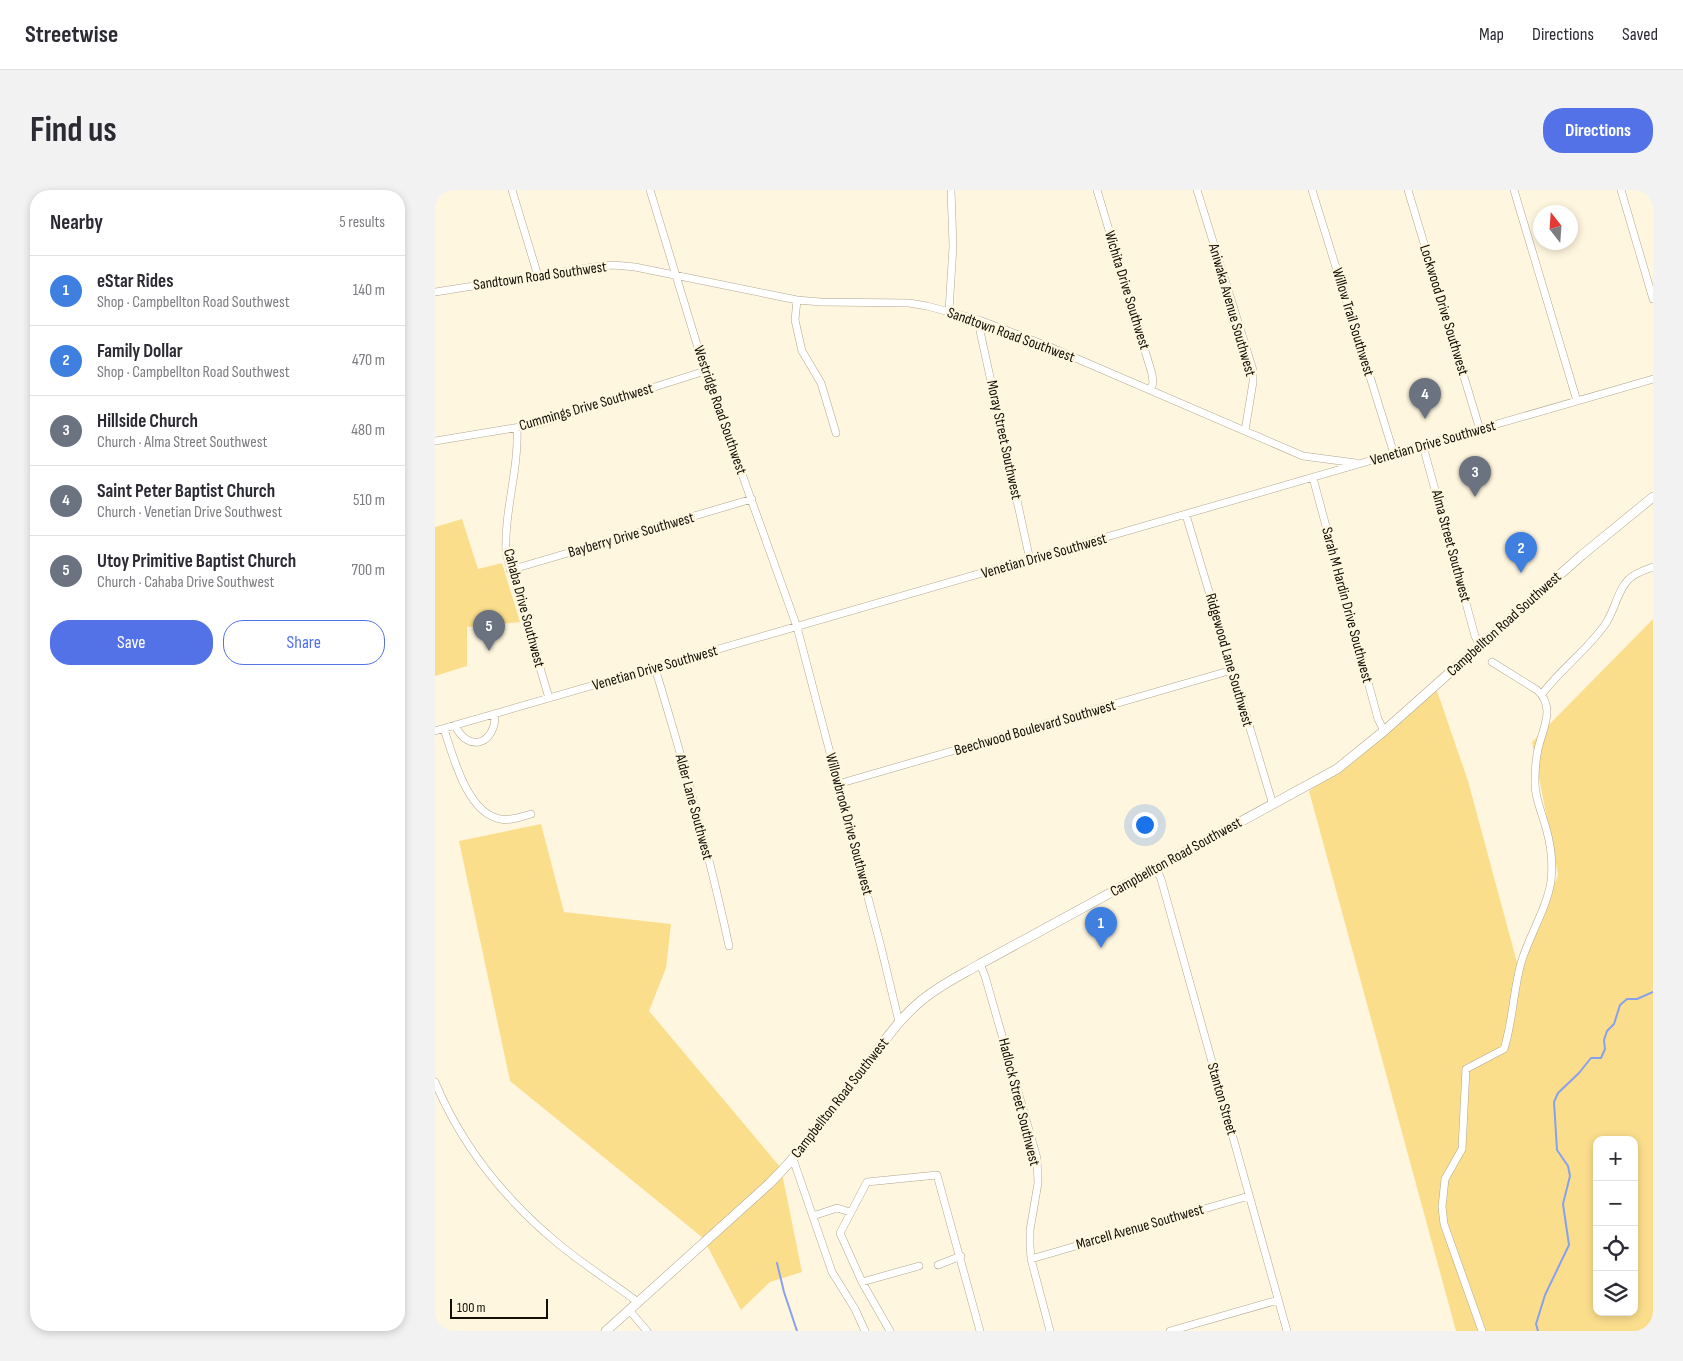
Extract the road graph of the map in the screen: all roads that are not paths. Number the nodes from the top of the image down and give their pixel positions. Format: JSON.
{"nodes":[{"id":1,"x":512,"y":190,"type":"edge"},
{"id":2,"x":650,"y":190,"type":"edge"},
{"id":3,"x":951,"y":190,"type":"edge"},
{"id":4,"x":1097,"y":190,"type":"edge"},
{"id":5,"x":1197,"y":190,"type":"edge"},
{"id":6,"x":1312,"y":190,"type":"edge"},
{"id":7,"x":1408,"y":190,"type":"edge"},
{"id":8,"x":1515,"y":190,"type":"edge"},
{"id":9,"x":1621,"y":190,"type":"edge"},
{"id":10,"x":538,"y":276,"type":"junction"},
{"id":11,"x":676,"y":276,"type":"junction"},
{"id":12,"x":435,"y":292,"type":"edge"},
{"id":13,"x":1653,"y":299,"type":"edge"},
{"id":14,"x":797,"y":300,"type":"junction"},
{"id":15,"x":949,"y":311,"type":"junction"},
{"id":16,"x":979,"y":320,"type":"junction"},
{"id":17,"x":705,"y":371,"type":"junction"},
{"id":18,"x":1653,"y":379,"type":"edge"},
{"id":19,"x":1150,"y":390,"type":"junction"},
{"id":20,"x":1577,"y":402,"type":"junction"},
{"id":21,"x":517,"y":428,"type":"junction"},
{"id":22,"x":1480,"y":430,"type":"junction"},
{"id":23,"x":1245,"y":431,"type":"junction"},
{"id":24,"x":836,"y":433,"type":"dead end"},
{"id":25,"x":435,"y":441,"type":"edge"},
{"id":26,"x":1423,"y":446,"type":"junction"},
{"id":27,"x":1394,"y":454,"type":"junction"},
{"id":28,"x":1362,"y":464,"type":"junction"},
{"id":29,"x":1313,"y":478,"type":"junction"},
{"id":30,"x":1653,"y":497,"type":"edge"},
{"id":31,"x":751,"y":499,"type":"junction"},
{"id":32,"x":1186,"y":515,"type":"junction"},
{"id":33,"x":1030,"y":560,"type":"junction"},
{"id":34,"x":1653,"y":568,"type":"edge"},
{"id":35,"x":510,"y":570,"type":"junction"},
{"id":36,"x":797,"y":627,"type":"junction"},
{"id":37,"x":1480,"y":646,"type":"junction"},
{"id":38,"x":1492,"y":662,"type":"dead end"},
{"id":39,"x":655,"y":668,"type":"junction"},
{"id":40,"x":1232,"y":670,"type":"junction"},
{"id":41,"x":1542,"y":694,"type":"junction"},
{"id":42,"x":549,"y":698,"type":"junction"},
{"id":43,"x":495,"y":714,"type":"junction"},
{"id":44,"x":455,"y":726,"type":"junction"},
{"id":45,"x":444,"y":729,"type":"junction"},
{"id":46,"x":435,"y":731,"type":"edge"},
{"id":47,"x":1384,"y":731,"type":"junction"},
{"id":48,"x":839,"y":784,"type":"junction"},
{"id":49,"x":1273,"y":804,"type":"junction"},
{"id":50,"x":531,"y":814,"type":"dead end"},
{"id":51,"x":1156,"y":868,"type":"junction"},
{"id":52,"x":729,"y":946,"type":"dead end"},
{"id":53,"x":980,"y":964,"type":"junction"},
{"id":54,"x":899,"y":1022,"type":"junction"},
{"id":55,"x":435,"y":1082,"type":"edge"},
{"id":56,"x":793,"y":1159,"type":"junction"},
{"id":57,"x":1249,"y":1196,"type":"junction"},
{"id":58,"x":850,"y":1212,"type":"junction"},
{"id":59,"x":813,"y":1216,"type":"junction"},
{"id":60,"x":961,"y":1256,"type":"junction"},
{"id":61,"x":1031,"y":1258,"type":"junction"},
{"id":62,"x":938,"y":1265,"type":"dead end"},
{"id":63,"x":919,"y":1266,"type":"dead end"},
{"id":64,"x":862,"y":1282,"type":"junction"},
{"id":65,"x":1278,"y":1300,"type":"junction"},
{"id":66,"x":638,"y":1302,"type":"junction"},
{"id":67,"x":629,"y":1310,"type":"junction"},
{"id":68,"x":606,"y":1331,"type":"edge"},
{"id":69,"x":647,"y":1331,"type":"edge"},
{"id":70,"x":865,"y":1331,"type":"edge"},
{"id":71,"x":890,"y":1331,"type":"edge"},
{"id":72,"x":981,"y":1331,"type":"edge"},
{"id":73,"x":1050,"y":1331,"type":"edge"},
{"id":74,"x":1171,"y":1331,"type":"edge"},
{"id":75,"x":1287,"y":1331,"type":"edge"},
{"id":76,"x":1482,"y":1331,"type":"edge"}],
"edges":[{"from":1,"to":10,"type":"street"},
{"from":2,"to":11,"type":"street","name":"Westridge Road Southwest"},
{"from":3,"to":15,"type":"street"},
{"from":4,"to":19,"type":"street","name":"Wichita Drive Southwest"},
{"from":5,"to":23,"type":"street","name":"Aniwaka Avenue Southwest"},
{"from":6,"to":27,"type":"street","name":"Willow Trail Southwest"},
{"from":7,"to":22,"type":"street","name":"Lockwood Drive Southwest"},
{"from":8,"to":20,"type":"street"},
{"from":9,"to":13,"type":"street"},
{"from":10,"to":11,"type":"street","name":"Sandtown Road Southwest"},
{"from":10,"to":12,"type":"street","name":"Sandtown Road Southwest"},
{"from":11,"to":14,"type":"street","name":"Sandtown Road Southwest"},
{"from":11,"to":17,"type":"street","name":"Westridge Road Southwest"},
{"from":14,"to":15,"type":"street","name":"Sandtown Road Southwest"},
{"from":14,"to":24,"type":"street"},
{"from":15,"to":16,"type":"street","name":"Sandtown Road Southwest"},
{"from":16,"to":19,"type":"street","name":"Sandtown Road Southwest"},
{"from":16,"to":33,"type":"street","name":"Moray Street Southwest"},
{"from":17,"to":21,"type":"street","name":"Cummings Drive Southwest"},
{"from":17,"to":31,"type":"street","name":"Westridge Road Southwest"},
{"from":18,"to":20,"type":"street","name":"Venetian Drive Southwest"},
{"from":19,"to":23,"type":"street","name":"Sandtown Road Southwest"},
{"from":20,"to":22,"type":"street","name":"Venetian Drive Southwest"},
{"from":21,"to":25,"type":"street","name":"Cummings Drive Southwest"},
{"from":21,"to":35,"type":"street","name":"Cahaba Drive Southwest"},
{"from":22,"to":26,"type":"street","name":"Venetian Drive Southwest"},
{"from":23,"to":28,"type":"street","name":"Sandtown Road Southwest"},
{"from":26,"to":27,"type":"street","name":"Venetian Drive Southwest"},
{"from":26,"to":37,"type":"street","name":"Alma Street Southwest"},
{"from":27,"to":28,"type":"street","name":"Venetian Drive Southwest"},
{"from":28,"to":29,"type":"street","name":"Venetian Drive Southwest"},
{"from":29,"to":32,"type":"street","name":"Venetian Drive Southwest"},
{"from":29,"to":47,"type":"street","name":"Sarah M Hardin Drive Southwest"},
{"from":30,"to":37,"type":"main road","name":"Campbellton Road Southwest"},
{"from":31,"to":35,"type":"street","name":"Bayberry Drive Southwest"},
{"from":31,"to":36,"type":"street","name":"Westridge Road Southwest"},
{"from":32,"to":33,"type":"street","name":"Venetian Drive Southwest"},
{"from":32,"to":40,"type":"street","name":"Ridgewood Lane Southwest"},
{"from":33,"to":36,"type":"street","name":"Venetian Drive Southwest"},
{"from":34,"to":41,"type":"street"},
{"from":35,"to":42,"type":"street","name":"Cahaba Drive Southwest"},
{"from":36,"to":39,"type":"street","name":"Venetian Drive Southwest"},
{"from":36,"to":48,"type":"street","name":"Willowbrook Drive Southwest"},
{"from":37,"to":47,"type":"main road","name":"Campbellton Road Southwest"},
{"from":38,"to":41,"type":"street"},
{"from":39,"to":42,"type":"street","name":"Venetian Drive Southwest"},
{"from":39,"to":52,"type":"street","name":"Alder Lane Southwest"},
{"from":40,"to":48,"type":"street","name":"Beechwood Boulevard Southwest"},
{"from":40,"to":49,"type":"street","name":"Ridgewood Lane Southwest"},
{"from":41,"to":76,"type":"street"},
{"from":42,"to":43,"type":"street","name":"Venetian Drive Southwest"},
{"from":43,"to":44,"type":"street","name":"Venetian Drive Southwest"},
{"from":43,"to":44,"type":"street"},
{"from":44,"to":45,"type":"street","name":"Venetian Drive Southwest"},
{"from":45,"to":46,"type":"street","name":"Venetian Drive Southwest"},
{"from":45,"to":50,"type":"street"},
{"from":47,"to":49,"type":"main road","name":"Campbellton Road Southwest"},
{"from":48,"to":54,"type":"street","name":"Willowbrook Drive Southwest"},
{"from":49,"to":51,"type":"main road","name":"Campbellton Road Southwest"},
{"from":51,"to":53,"type":"main road","name":"Campbellton Road Southwest"},
{"from":51,"to":57,"type":"street","name":"Stanton Street"},
{"from":53,"to":54,"type":"main road","name":"Campbellton Road Southwest"},
{"from":53,"to":61,"type":"street","name":"Hadlock Street Southwest"},
{"from":54,"to":56,"type":"main road","name":"Campbellton Road Southwest"},
{"from":55,"to":66,"type":"street"},
{"from":56,"to":59,"type":"street"},
{"from":56,"to":66,"type":"main road","name":"Campbellton Road Southwest"},
{"from":57,"to":61,"type":"street","name":"Marcell Avenue Southwest"},
{"from":57,"to":65,"type":"street","name":"Stanton Street"},
{"from":58,"to":59,"type":"street"},
{"from":58,"to":60,"type":"street"},
{"from":58,"to":64,"type":"street"},
{"from":59,"to":70,"type":"street"},
{"from":60,"to":62,"type":"street"},
{"from":60,"to":72,"type":"street"},
{"from":61,"to":73,"type":"street","name":"Hadlock Street Southwest"},
{"from":63,"to":64,"type":"street"},
{"from":64,"to":71,"type":"street"},
{"from":65,"to":74,"type":"street"},
{"from":65,"to":75,"type":"street","name":"Stanton Street"},
{"from":66,"to":67,"type":"main road","name":"Campbellton Road Southwest"},
{"from":67,"to":68,"type":"main road","name":"Campbellton Road Southwest"},
{"from":67,"to":69,"type":"street"}]}
